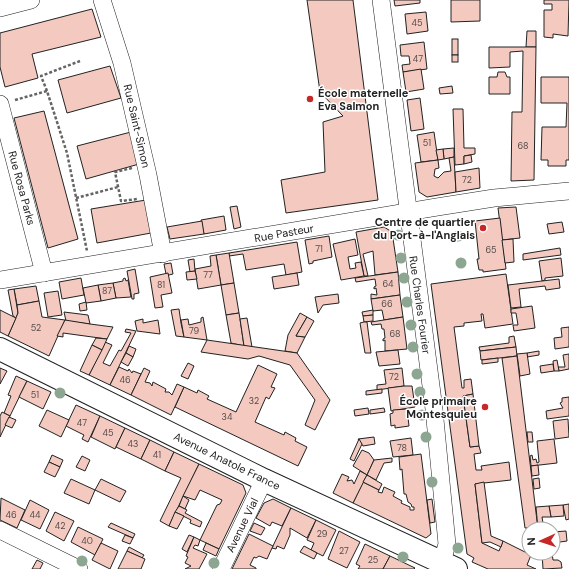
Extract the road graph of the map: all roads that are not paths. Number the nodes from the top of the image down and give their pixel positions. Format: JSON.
{"nodes":[{"id":1,"x":31,"y":0,"type":"edge"},
{"id":2,"x":102,"y":0,"type":"edge"},
{"id":3,"x":381,"y":0,"type":"edge"},
{"id":4,"x":0,"y":8,"type":"edge"},
{"id":5,"x":4,"y":103,"type":"edge"},
{"id":6,"x":569,"y":191,"type":"edge"},
{"id":7,"x":408,"y":212,"type":"junction"},
{"id":8,"x":163,"y":254,"type":"junction"},
{"id":9,"x":44,"y":273,"type":"junction"},
{"id":10,"x":0,"y":280,"type":"edge"},
{"id":11,"x":0,"y":349,"type":"edge"},
{"id":12,"x":264,"y":480,"type":"junction"},
{"id":13,"x":0,"y":530,"type":"edge"},
{"id":14,"x":449,"y":566,"type":"edge"},
{"id":15,"x":79,"y":569,"type":"edge"},
{"id":16,"x":221,"y":569,"type":"edge"}],
"edges":[{"from":1,"to":4,"type":"street"},
{"from":2,"to":8,"type":"street","name":"Rue Saint-Simon"},
{"from":3,"to":7,"type":"street","name":"Rue Charles Fourier"},
{"from":5,"to":9,"type":"street","name":"Rue Rosa Parks"},
{"from":6,"to":7,"type":"street","name":"Rue Pasteur"},
{"from":7,"to":8,"type":"street","name":"Rue Pasteur"},
{"from":7,"to":14,"type":"street","name":"Rue Charles Fourier"},
{"from":8,"to":9,"type":"street","name":"Rue Pasteur"},
{"from":9,"to":10,"type":"street","name":"Rue Pasteur"},
{"from":11,"to":12,"type":"main road","name":"Avenue Anatole France"},
{"from":12,"to":14,"type":"main road","name":"Avenue Anatole France"},
{"from":12,"to":16,"type":"street","name":"Avenue Vial"},
{"from":13,"to":15,"type":"street"}]}
